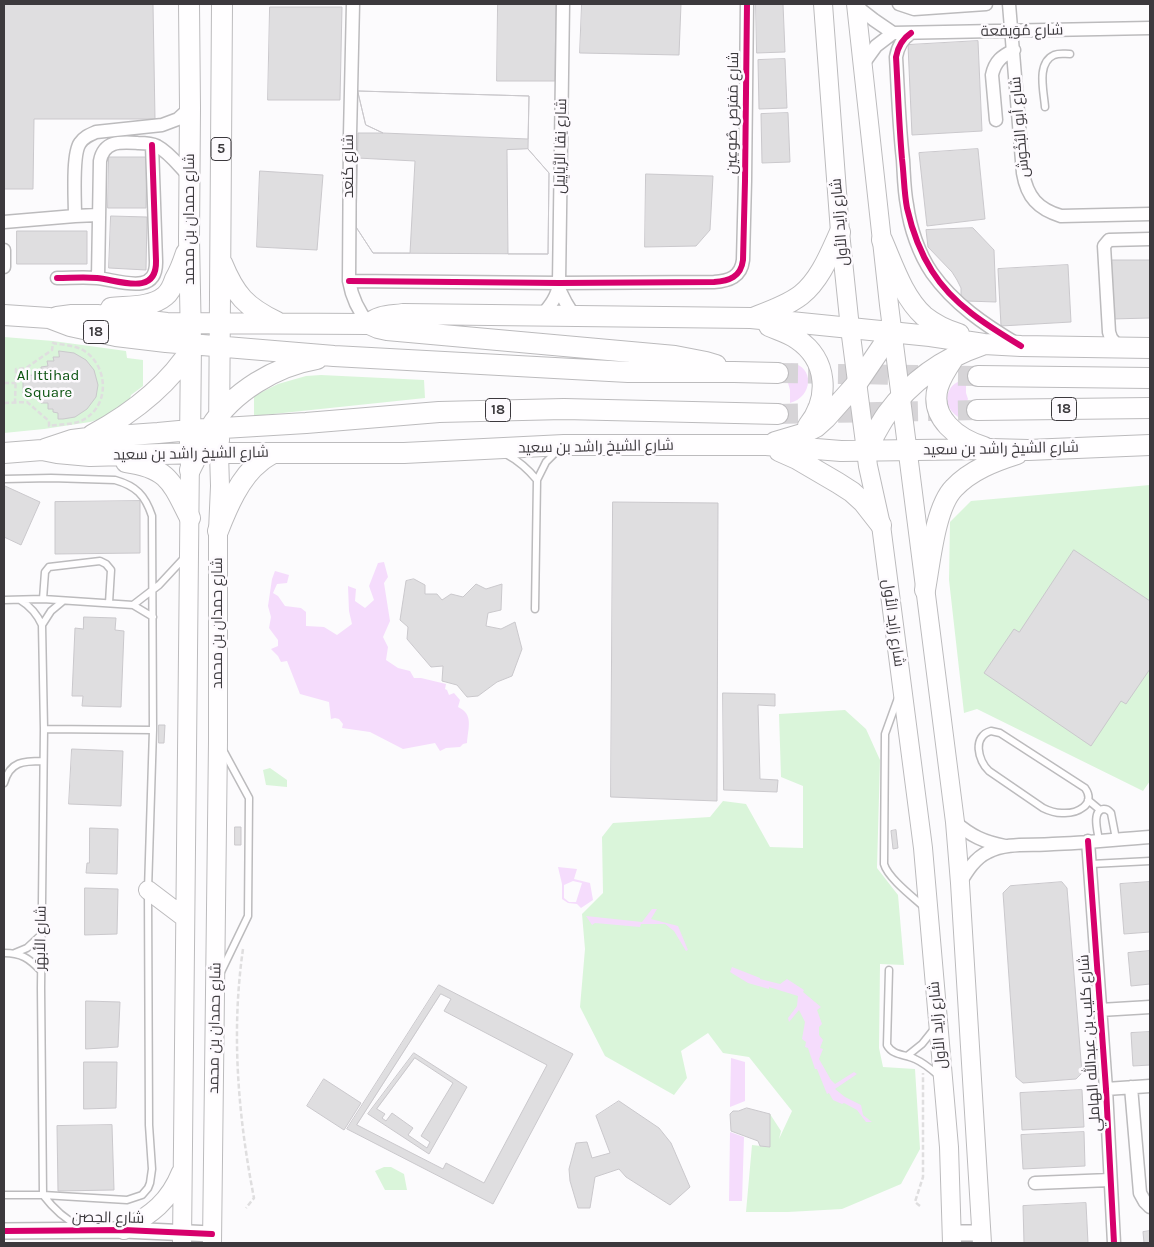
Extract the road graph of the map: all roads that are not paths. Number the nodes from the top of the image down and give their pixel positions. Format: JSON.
{"nodes":[{"id":1,"x":189,"y":4,"type":"edge"},
{"id":2,"x":222,"y":4,"type":"edge"},
{"id":3,"x":353,"y":4,"type":"edge"},
{"id":4,"x":563,"y":4,"type":"edge"},
{"id":5,"x":746,"y":4,"type":"edge"},
{"id":6,"x":823,"y":4,"type":"edge"},
{"id":7,"x":899,"y":4,"type":"edge"},
{"id":8,"x":986,"y":4,"type":"edge"},
{"id":9,"x":1009,"y":4,"type":"edge"},
{"id":10,"x":856,"y":5,"type":"edge"},
{"id":11,"x":1150,"y":28,"type":"edge"},
{"id":12,"x":1012,"y":31,"type":"junction"},
{"id":13,"x":893,"y":33,"type":"junction"},
{"id":14,"x":911,"y":33,"type":"junction"},
{"id":15,"x":1014,"y":50,"type":"junction"},
{"id":16,"x":1070,"y":54,"type":"dead end"},
{"id":17,"x":863,"y":64,"type":"junction"},
{"id":18,"x":1045,"y":107,"type":"dead end"},
{"id":19,"x":190,"y":108,"type":"junction"},
{"id":20,"x":996,"y":120,"type":"dead end"},
{"id":21,"x":87,"y":135,"type":"junction"},
{"id":22,"x":152,"y":145,"type":"junction"},
{"id":23,"x":104,"y":150,"type":"junction"},
{"id":24,"x":189,"y":176,"type":"junction"},
{"id":25,"x":1150,"y":214,"type":"edge"},
{"id":26,"x":98,"y":215,"type":"junction"},
{"id":27,"x":75,"y":216,"type":"junction"},
{"id":28,"x":4,"y":222,"type":"edge"},
{"id":29,"x":840,"y":232,"type":"junction"},
{"id":30,"x":188,"y":239,"type":"junction"},
{"id":31,"x":1150,"y":239,"type":"edge"},
{"id":32,"x":882,"y":240,"type":"junction"},
{"id":33,"x":4,"y":250,"type":"edge"},
{"id":34,"x":220,"y":258,"type":"junction"},
{"id":35,"x":4,"y":267,"type":"edge"},
{"id":36,"x":57,"y":278,"type":"dead end"},
{"id":37,"x":98,"y":278,"type":"junction"},
{"id":38,"x":349,"y":281,"type":"junction"},
{"id":39,"x":559,"y":286,"type":"junction"},
{"id":40,"x":4,"y":315,"type":"edge"},
{"id":41,"x":72,"y":315,"type":"junction"},
{"id":42,"x":542,"y":315,"type":"junction"},
{"id":43,"x":574,"y":316,"type":"junction"},
{"id":44,"x":49,"y":318,"type":"junction"},
{"id":45,"x":750,"y":318,"type":"junction"},
{"id":46,"x":205,"y":323,"type":"junction"},
{"id":47,"x":279,"y":323,"type":"junction"},
{"id":48,"x":369,"y":324,"type":"junction"},
{"id":49,"x":850,"y":328,"type":"junction"},
{"id":50,"x":892,"y":332,"type":"junction"},
{"id":51,"x":984,"y":344,"type":"junction"},
{"id":52,"x":192,"y":346,"type":"junction"},
{"id":53,"x":220,"y":346,"type":"junction"},
{"id":54,"x":1021,"y":346,"type":"junction"},
{"id":55,"x":1119,"y":348,"type":"junction"},
{"id":56,"x":1150,"y":348,"type":"edge"},
{"id":57,"x":955,"y":355,"type":"junction"},
{"id":58,"x":334,"y":356,"type":"junction"},
{"id":59,"x":734,"y":372,"type":"junction"},
{"id":60,"x":778,"y":373,"type":"tunnel mouth"},
{"id":61,"x":978,"y":376,"type":"tunnel mouth"},
{"id":62,"x":1150,"y":378,"type":"edge"},
{"id":63,"x":858,"y":382,"type":"junction"},
{"id":64,"x":901,"y":397,"type":"junction"},
{"id":65,"x":1150,"y":408,"type":"edge"},
{"id":66,"x":977,"y":410,"type":"tunnel mouth"},
{"id":67,"x":778,"y":414,"type":"tunnel mouth"},
{"id":68,"x":209,"y":426,"type":"junction"},
{"id":69,"x":802,"y":434,"type":"junction"},
{"id":70,"x":766,"y":445,"type":"junction"},
{"id":71,"x":1150,"y":445,"type":"edge"},
{"id":72,"x":564,"y":446,"type":"junction"},
{"id":73,"x":89,"y":447,"type":"junction"},
{"id":74,"x":497,"y":449,"type":"junction"},
{"id":75,"x":991,"y":449,"type":"junction"},
{"id":76,"x":866,"y":450,"type":"junction"},
{"id":77,"x":907,"y":450,"type":"junction"},
{"id":78,"x":1028,"y":450,"type":"junction"},
{"id":79,"x":4,"y":453,"type":"edge"},
{"id":80,"x":219,"y":453,"type":"junction"},
{"id":81,"x":273,"y":453,"type":"junction"},
{"id":82,"x":193,"y":459,"type":"junction"},
{"id":83,"x":4,"y":479,"type":"edge"},
{"id":84,"x":537,"y":480,"type":"junction"},
{"id":85,"x":190,"y":518,"type":"junction"},
{"id":86,"x":880,"y":525,"type":"junction"},
{"id":87,"x":218,"y":531,"type":"junction"},
{"id":88,"x":189,"y":552,"type":"junction"},
{"id":89,"x":925,"y":590,"type":"junction"},
{"id":90,"x":152,"y":591,"type":"junction"},
{"id":91,"x":43,"y":599,"type":"junction"},
{"id":92,"x":4,"y":600,"type":"edge"},
{"id":93,"x":20,"y":600,"type":"junction"},
{"id":94,"x":63,"y":601,"type":"junction"},
{"id":95,"x":109,"y":603,"type":"junction"},
{"id":96,"x":133,"y":605,"type":"junction"},
{"id":97,"x":535,"y":609,"type":"dead end"},
{"id":98,"x":153,"y":617,"type":"junction"},
{"id":99,"x":42,"y":625,"type":"junction"},
{"id":100,"x":902,"y":688,"type":"junction"},
{"id":101,"x":44,"y":729,"type":"junction"},
{"id":102,"x":153,"y":730,"type":"junction"},
{"id":103,"x":218,"y":741,"type":"junction"},
{"id":104,"x":44,"y":761,"type":"junction"},
{"id":105,"x":4,"y":783,"type":"edge"},
{"id":106,"x":1088,"y":800,"type":"junction"},
{"id":107,"x":1100,"y":810,"type":"junction"},
{"id":108,"x":955,"y":822,"type":"junction"},
{"id":109,"x":1150,"y":837,"type":"edge"},
{"id":110,"x":1116,"y":839,"type":"junction"},
{"id":111,"x":1094,"y":841,"type":"junction"},
{"id":112,"x":1007,"y":846,"type":"junction"},
{"id":113,"x":1150,"y":860,"type":"edge"},
{"id":114,"x":1091,"y":864,"type":"junction"},
{"id":115,"x":960,"y":883,"type":"junction"},
{"id":116,"x":148,"y":890,"type":"junction"},
{"id":117,"x":929,"y":911,"type":"junction"},
{"id":118,"x":185,"y":918,"type":"junction"},
{"id":119,"x":42,"y":934,"type":"junction"},
{"id":120,"x":4,"y":953,"type":"edge"},
{"id":121,"x":15,"y":953,"type":"junction"},
{"id":122,"x":889,"y":970,"type":"dead end"},
{"id":123,"x":41,"y":971,"type":"junction"},
{"id":124,"x":215,"y":985,"type":"junction"},
{"id":125,"x":1150,"y":1007,"type":"edge"},
{"id":126,"x":1100,"y":1010,"type":"junction"},
{"id":127,"x":938,"y":1020,"type":"junction"},
{"id":128,"x":907,"y":1056,"type":"junction"},
{"id":129,"x":943,"y":1082,"type":"junction"},
{"id":130,"x":1150,"y":1086,"type":"edge"},
{"id":131,"x":1132,"y":1087,"type":"junction"},
{"id":132,"x":1106,"y":1089,"type":"junction"},
{"id":133,"x":183,"y":1167,"type":"junction"},
{"id":134,"x":1144,"y":1168,"type":"edge"},
{"id":135,"x":1110,"y":1180,"type":"junction"},
{"id":136,"x":1035,"y":1183,"type":"dead end"},
{"id":137,"x":4,"y":1195,"type":"edge"},
{"id":138,"x":43,"y":1195,"type":"junction"},
{"id":139,"x":1150,"y":1207,"type":"edge"},
{"id":140,"x":87,"y":1230,"type":"junction"},
{"id":141,"x":124,"y":1230,"type":"junction"},
{"id":142,"x":4,"y":1231,"type":"edge"},
{"id":143,"x":182,"y":1238,"type":"edge"},
{"id":144,"x":212,"y":1238,"type":"edge"},
{"id":145,"x":952,"y":1238,"type":"edge"},
{"id":146,"x":982,"y":1238,"type":"edge"},
{"id":147,"x":1114,"y":1243,"type":"edge"}],
"edges":[{"from":1,"to":19,"type":"main road","name":"شارع حمدان بن محمد","number":"5"},
{"from":2,"to":34,"type":"main road","name":"شارع حمدان بن محمد","number":"5"},
{"from":3,"to":38,"type":"street","name":"شارع كَنعد"},
{"from":4,"to":39,"type":"street","name":"شارع نِقا الرَّيايِيل"},
{"from":5,"to":39,"type":"street","name":"شارع مَفرَص صُوعِين"},
{"from":6,"to":29,"type":"main road","name":"شارع زايد الأول"},
{"from":7,"to":8,"type":"street"},
{"from":9,"to":12,"type":"street","name":"شارع أبو البُخُوش"},
{"from":10,"to":13,"type":"street"},
{"from":10,"to":17,"type":"main road","name":"شارع زايد الأول"},
{"from":11,"to":12,"type":"street","name":"شارع مُوَيفعة"},
{"from":12,"to":14,"type":"street","name":"شارع مُوَيفعة"},
{"from":12,"to":15,"type":"street","name":"شارع أبو البُخُوش"},
{"from":13,"to":14,"type":"street","name":"شارع مُوَيفعة"},
{"from":13,"to":17,"type":"street"},
{"from":14,"to":54,"type":"street"},
{"from":15,"to":20,"type":"street","name":"شارع أبو البُخُوش"},
{"from":15,"to":25,"type":"street","name":"شارع أبو البُخُوش"},
{"from":16,"to":18,"type":"lane"},
{"from":17,"to":32,"type":"main road","name":"شارع زايد الأول"},
{"from":19,"to":21,"type":"street"},
{"from":19,"to":24,"type":"main road","name":"شارع حمدان بن محمد","number":"5"},
{"from":21,"to":23,"type":"street"},
{"from":21,"to":27,"type":"street"},
{"from":22,"to":23,"type":"street"},
{"from":22,"to":24,"type":"street"},
{"from":22,"to":37,"type":"street"},
{"from":23,"to":26,"type":"street"},
{"from":24,"to":30,"type":"main road","name":"شارع حمدان بن محمد","number":"5"},
{"from":26,"to":27,"type":"street"},
{"from":26,"to":37,"type":"street"},
{"from":27,"to":28,"type":"street"},
{"from":29,"to":45,"type":"main road"},
{"from":29,"to":49,"type":"main road","name":"شارع زايد الأول"},
{"from":30,"to":41,"type":"main road"},
{"from":30,"to":46,"type":"main road","name":"شارع حمدان بن محمد","number":"5"},
{"from":31,"to":55,"type":"street"},
{"from":32,"to":50,"type":"main road","name":"شارع زايد الأول"},
{"from":32,"to":51,"type":"main road"},
{"from":33,"to":35,"type":"street"},
{"from":34,"to":46,"type":"main road","name":"شارع حمدان بن محمد","number":"5"},
{"from":34,"to":47,"type":"main road"},
{"from":36,"to":37,"type":"street"},
{"from":38,"to":39,"type":"street","name":"شارع مَفرَص صُوعِين"},
{"from":38,"to":48,"type":"street","name":"شارع كَنعد"},
{"from":39,"to":42,"type":"street"},
{"from":39,"to":43,"type":"street","name":"شارع نِقا الرَّيايِيل"},
{"from":40,"to":44,"type":"main road","number":"18"},
{"from":41,"to":44,"type":"main road","number":"18"},
{"from":41,"to":46,"type":"main road","number":"18"},
{"from":42,"to":43,"type":"main road","number":"18"},
{"from":42,"to":48,"type":"main road","number":"18"},
{"from":43,"to":45,"type":"main road","number":"18"},
{"from":44,"to":52,"type":"main road","number":"18"},
{"from":45,"to":49,"type":"main road","number":"18"},
{"from":45,"to":69,"type":"main road"},
{"from":46,"to":47,"type":"main road","number":"18"},
{"from":46,"to":52,"type":"main road","name":"شارع حمدان بن محمد","number":"5"},
{"from":46,"to":53,"type":"main road","name":"شارع حمدان بن محمد","number":"5"},
{"from":47,"to":48,"type":"main road","number":"18"},
{"from":48,"to":59,"type":"main road","number":"18"},
{"from":49,"to":50,"type":"main road","number":"18"},
{"from":49,"to":63,"type":"main road","name":"شارع زايد الأول"},
{"from":50,"to":51,"type":"main road","number":"18"},
{"from":50,"to":63,"type":"main road"},
{"from":50,"to":64,"type":"main road","name":"شارع زايد الأول"},
{"from":51,"to":54,"type":"main road","number":"18"},
{"from":51,"to":57,"type":"main road"},
{"from":52,"to":53,"type":"main road","number":"18"},
{"from":52,"to":68,"type":"main road","name":"شارع حمدان بن محمد","number":"5"},
{"from":52,"to":73,"type":"main road"},
{"from":53,"to":58,"type":"main road","number":"18"},
{"from":53,"to":68,"type":"main road","name":"شارع حمدان بن محمد","number":"5"},
{"from":54,"to":55,"type":"main road","number":"18"},
{"from":55,"to":56,"type":"main road","number":"18"},
{"from":57,"to":64,"type":"main road"},
{"from":57,"to":75,"type":"main road"},
{"from":58,"to":59,"type":"main road","number":"18"},
{"from":58,"to":68,"type":"main road"},
{"from":59,"to":60,"type":"main road","number":"18"},
{"from":61,"to":62,"type":"main road","number":"18"},
{"from":63,"to":69,"type":"main road"},
{"from":63,"to":76,"type":"main road","name":"شارع زايد الأول"},
{"from":64,"to":76,"type":"main road"},
{"from":64,"to":77,"type":"main road","name":"شارع زايد الأول"},
{"from":65,"to":66,"type":"main road","number":"18"},
{"from":67,"to":68,"type":"main road","name":"شارع الشيخ راشد بن سعيد","number":"18"},
{"from":68,"to":73,"type":"main road","name":"شارع الشيخ راشد بن سعيد","number":"18"},
{"from":68,"to":80,"type":"main road","name":"شارع حمدان بن محمد","number":"5"},
{"from":68,"to":82,"type":"main road","name":"شارع حمدان بن محمد","number":"5"},
{"from":69,"to":70,"type":"main road"},
{"from":70,"to":72,"type":"main road","name":"شارع الشيخ راشد بن سعيد","number":"18"},
{"from":70,"to":76,"type":"main road","name":"شارع الشيخ راشد بن سعيد","number":"18"},
{"from":70,"to":86,"type":"main road"},
{"from":71,"to":78,"type":"main road","name":"شارع الشيخ راشد بن سعيد","number":"18"},
{"from":72,"to":74,"type":"main road","name":"شارع الشيخ راشد بن سعيد","number":"18"},
{"from":72,"to":84,"type":"lane"},
{"from":73,"to":79,"type":"main road","name":"شارع الشيخ راشد بن سعيد","number":"18"},
{"from":73,"to":82,"type":"main road","name":"شارع الشيخ راشد بن سعيد","number":"18"},
{"from":73,"to":85,"type":"main road"},
{"from":74,"to":81,"type":"main road","name":"شارع الشيخ راشد بن سعيد","number":"18"},
{"from":74,"to":84,"type":"lane"},
{"from":75,"to":77,"type":"main road","name":"شارع الشيخ راشد بن سعيد","number":"18"},
{"from":75,"to":78,"type":"main road","name":"شارع الشيخ راشد بن سعيد","number":"18"},
{"from":76,"to":77,"type":"main road","name":"شارع الشيخ راشد بن سعيد","number":"18"},
{"from":76,"to":86,"type":"main road","name":"شارع زايد الأول"},
{"from":77,"to":89,"type":"main road","name":"شارع زايد الأول"},
{"from":78,"to":89,"type":"main road"},
{"from":80,"to":81,"type":"main road","name":"شارع الشيخ راشد بن سعيد","number":"18"},
{"from":80,"to":82,"type":"main road","name":"شارع الشيخ راشد بن سعيد","number":"18"},
{"from":80,"to":87,"type":"main road","name":"شارع حمدان بن محمد","number":"5"},
{"from":81,"to":87,"type":"main road"},
{"from":82,"to":85,"type":"main road","name":"شارع حمدان بن محمد","number":"5"},
{"from":83,"to":90,"type":"lane"},
{"from":84,"to":97,"type":"lane"},
{"from":85,"to":88,"type":"main road","name":"شارع حمدان بن محمد","number":"5"},
{"from":86,"to":100,"type":"main road","name":"شارع زايد الأول"},
{"from":87,"to":103,"type":"main road","name":"شارع حمدان بن محمد","number":"5"},
{"from":88,"to":90,"type":"lane"},
{"from":88,"to":118,"type":"main road","name":"شارع حمدان بن محمد","number":"5"},
{"from":89,"to":108,"type":"main road","name":"شارع زايد الأول"},
{"from":90,"to":96,"type":"lane"},
{"from":90,"to":98,"type":"lane"},
{"from":91,"to":93,"type":"lane"},
{"from":91,"to":94,"type":"lane"},
{"from":91,"to":95,"type":"lane"},
{"from":92,"to":93,"type":"lane"},
{"from":93,"to":99,"type":"lane"},
{"from":94,"to":95,"type":"lane"},
{"from":94,"to":99,"type":"lane"},
{"from":95,"to":96,"type":"lane"},
{"from":96,"to":98,"type":"lane"},
{"from":98,"to":102,"type":"lane"},
{"from":99,"to":101,"type":"lane","name":"شارع الأبهَر"},
{"from":100,"to":117,"type":"main road","name":"شارع زايد الأول"},
{"from":100,"to":117,"type":"lane"},
{"from":101,"to":102,"type":"lane"},
{"from":101,"to":104,"type":"lane","name":"شارع الأبهَر"},
{"from":102,"to":116,"type":"lane"},
{"from":103,"to":124,"type":"main road","name":"شارع حمدان بن محمد","number":"5"},
{"from":103,"to":124,"type":"lane"},
{"from":104,"to":105,"type":"lane"},
{"from":104,"to":119,"type":"lane","name":"شارع الأبهَر"},
{"from":106,"to":106,"type":"lane"},
{"from":106,"to":107,"type":"lane"},
{"from":107,"to":110,"type":"lane"},
{"from":107,"to":111,"type":"lane"},
{"from":108,"to":112,"type":"street"},
{"from":108,"to":115,"type":"main road","name":"شارع زايد الأول"},
{"from":109,"to":110,"type":"street"},
{"from":110,"to":111,"type":"street"},
{"from":111,"to":112,"type":"street"},
{"from":111,"to":114,"type":"street","name":"شارع كليب بن عبدالله الهاملي"},
{"from":112,"to":115,"type":"street"},
{"from":113,"to":114,"type":"lane"},
{"from":114,"to":126,"type":"street","name":"شارع كليب بن عبدالله الهاملي"},
{"from":115,"to":146,"type":"main road","name":"شارع زايد الأول"},
{"from":116,"to":118,"type":"main road"},
{"from":116,"to":138,"type":"lane"},
{"from":117,"to":127,"type":"main road","name":"شارع زايد الأول"},
{"from":118,"to":133,"type":"main road","name":"شارع حمدان بن محمد","number":"5"},
{"from":119,"to":121,"type":"lane"},
{"from":119,"to":123,"type":"lane","name":"شارع الأبهَر"},
{"from":120,"to":121,"type":"lane"},
{"from":121,"to":123,"type":"lane"},
{"from":122,"to":128,"type":"lane"},
{"from":123,"to":138,"type":"lane","name":"شارع الأبهَر"},
{"from":124,"to":144,"type":"main road","name":"شارع حمدان بن محمد","number":"5"},
{"from":125,"to":126,"type":"street"},
{"from":126,"to":132,"type":"street","name":"شارع كليب بن عبدالله الهاملي"},
{"from":127,"to":128,"type":"lane"},
{"from":127,"to":129,"type":"main road","name":"شارع زايد الأول"},
{"from":128,"to":129,"type":"lane"},
{"from":129,"to":145,"type":"main road","name":"شارع زايد الأول"},
{"from":130,"to":131,"type":"street"},
{"from":131,"to":132,"type":"street"},
{"from":131,"to":134,"type":"street"},
{"from":132,"to":135,"type":"street","name":"شارع كليب بن عبدالله الهاملي"},
{"from":133,"to":141,"type":"main road"},
{"from":133,"to":143,"type":"main road","name":"شارع حمدان بن محمد","number":"5"},
{"from":134,"to":139,"type":"street"},
{"from":135,"to":136,"type":"street"},
{"from":135,"to":147,"type":"street","name":"شارع كليب بن عبدالله الهاملي"},
{"from":137,"to":138,"type":"lane"},
{"from":138,"to":140,"type":"lane"},
{"from":140,"to":141,"type":"street","name":"شارع الحِصن"},
{"from":140,"to":142,"type":"street","name":"شارع الحِصن"},
{"from":141,"to":143,"type":"street","name":"شارع الحِصن"},
{"from":143,"to":144,"type":"street","name":"شارع الحِصن"},
{"from":145,"to":146,"type":"street"}]}
